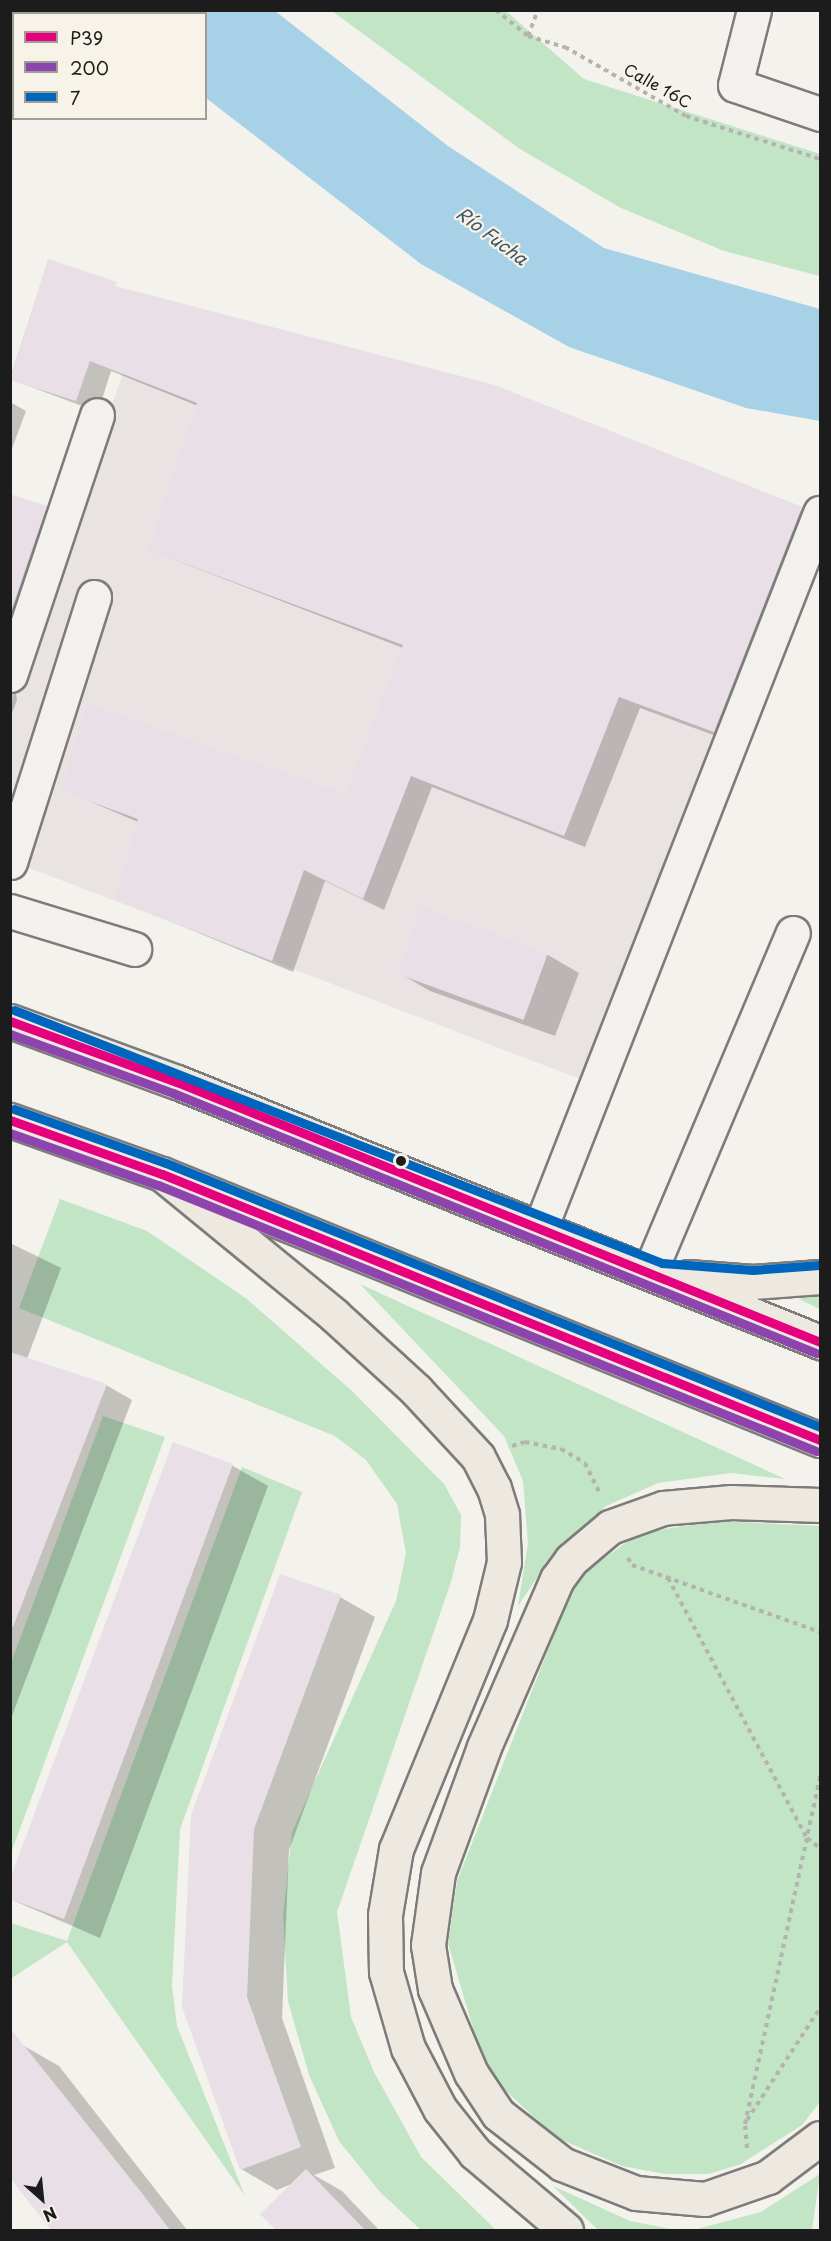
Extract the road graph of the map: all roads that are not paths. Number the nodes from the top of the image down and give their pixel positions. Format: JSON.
{"nodes":[{"id":1,"x":754,"y":10,"type":"edge"},
{"id":2,"x":820,"y":114,"type":"edge"},
{"id":3,"x":97,"y":415,"type":"dead end"},
{"id":4,"x":820,"y":513,"type":"edge"},
{"id":5,"x":94,"y":597,"type":"dead end"},
{"id":6,"x":10,"y":675,"type":"edge"},
{"id":7,"x":10,"y":862,"type":"edge"},
{"id":8,"x":10,"y":911,"type":"edge"},
{"id":9,"x":793,"y":933,"type":"dead end"},
{"id":10,"x":134,"y":949,"type":"dead end"},
{"id":11,"x":10,"y":1022,"type":"edge"},
{"id":12,"x":10,"y":1120,"type":"edge"},
{"id":13,"x":162,"y":1174,"type":"junction"},
{"id":14,"x":541,"y":1226,"type":"junction"},
{"id":15,"x":654,"y":1273,"type":"junction"},
{"id":16,"x":820,"y":1277,"type":"edge"},
{"id":17,"x":820,"y":1342,"type":"edge"},
{"id":18,"x":820,"y":1440,"type":"edge"},
{"id":19,"x":820,"y":1505,"type":"edge"},
{"id":20,"x":820,"y":2138,"type":"edge"},
{"id":21,"x":566,"y":2230,"type":"edge"}],
"edges":[{"from":1,"to":2,"type":"street"},
{"from":3,"to":6,"type":"street"},
{"from":4,"to":14,"type":"street"},
{"from":5,"to":7,"type":"street"},
{"from":8,"to":10,"type":"street"},
{"from":9,"to":15,"type":"street"},
{"from":11,"to":14,"type":"main road"},
{"from":12,"to":13,"type":"main road"},
{"from":13,"to":18,"type":"main road"},
{"from":13,"to":21,"type":"main road"},
{"from":14,"to":15,"type":"main road"},
{"from":15,"to":16,"type":"main road"},
{"from":15,"to":17,"type":"main road"},
{"from":19,"to":20,"type":"main road"}]}
